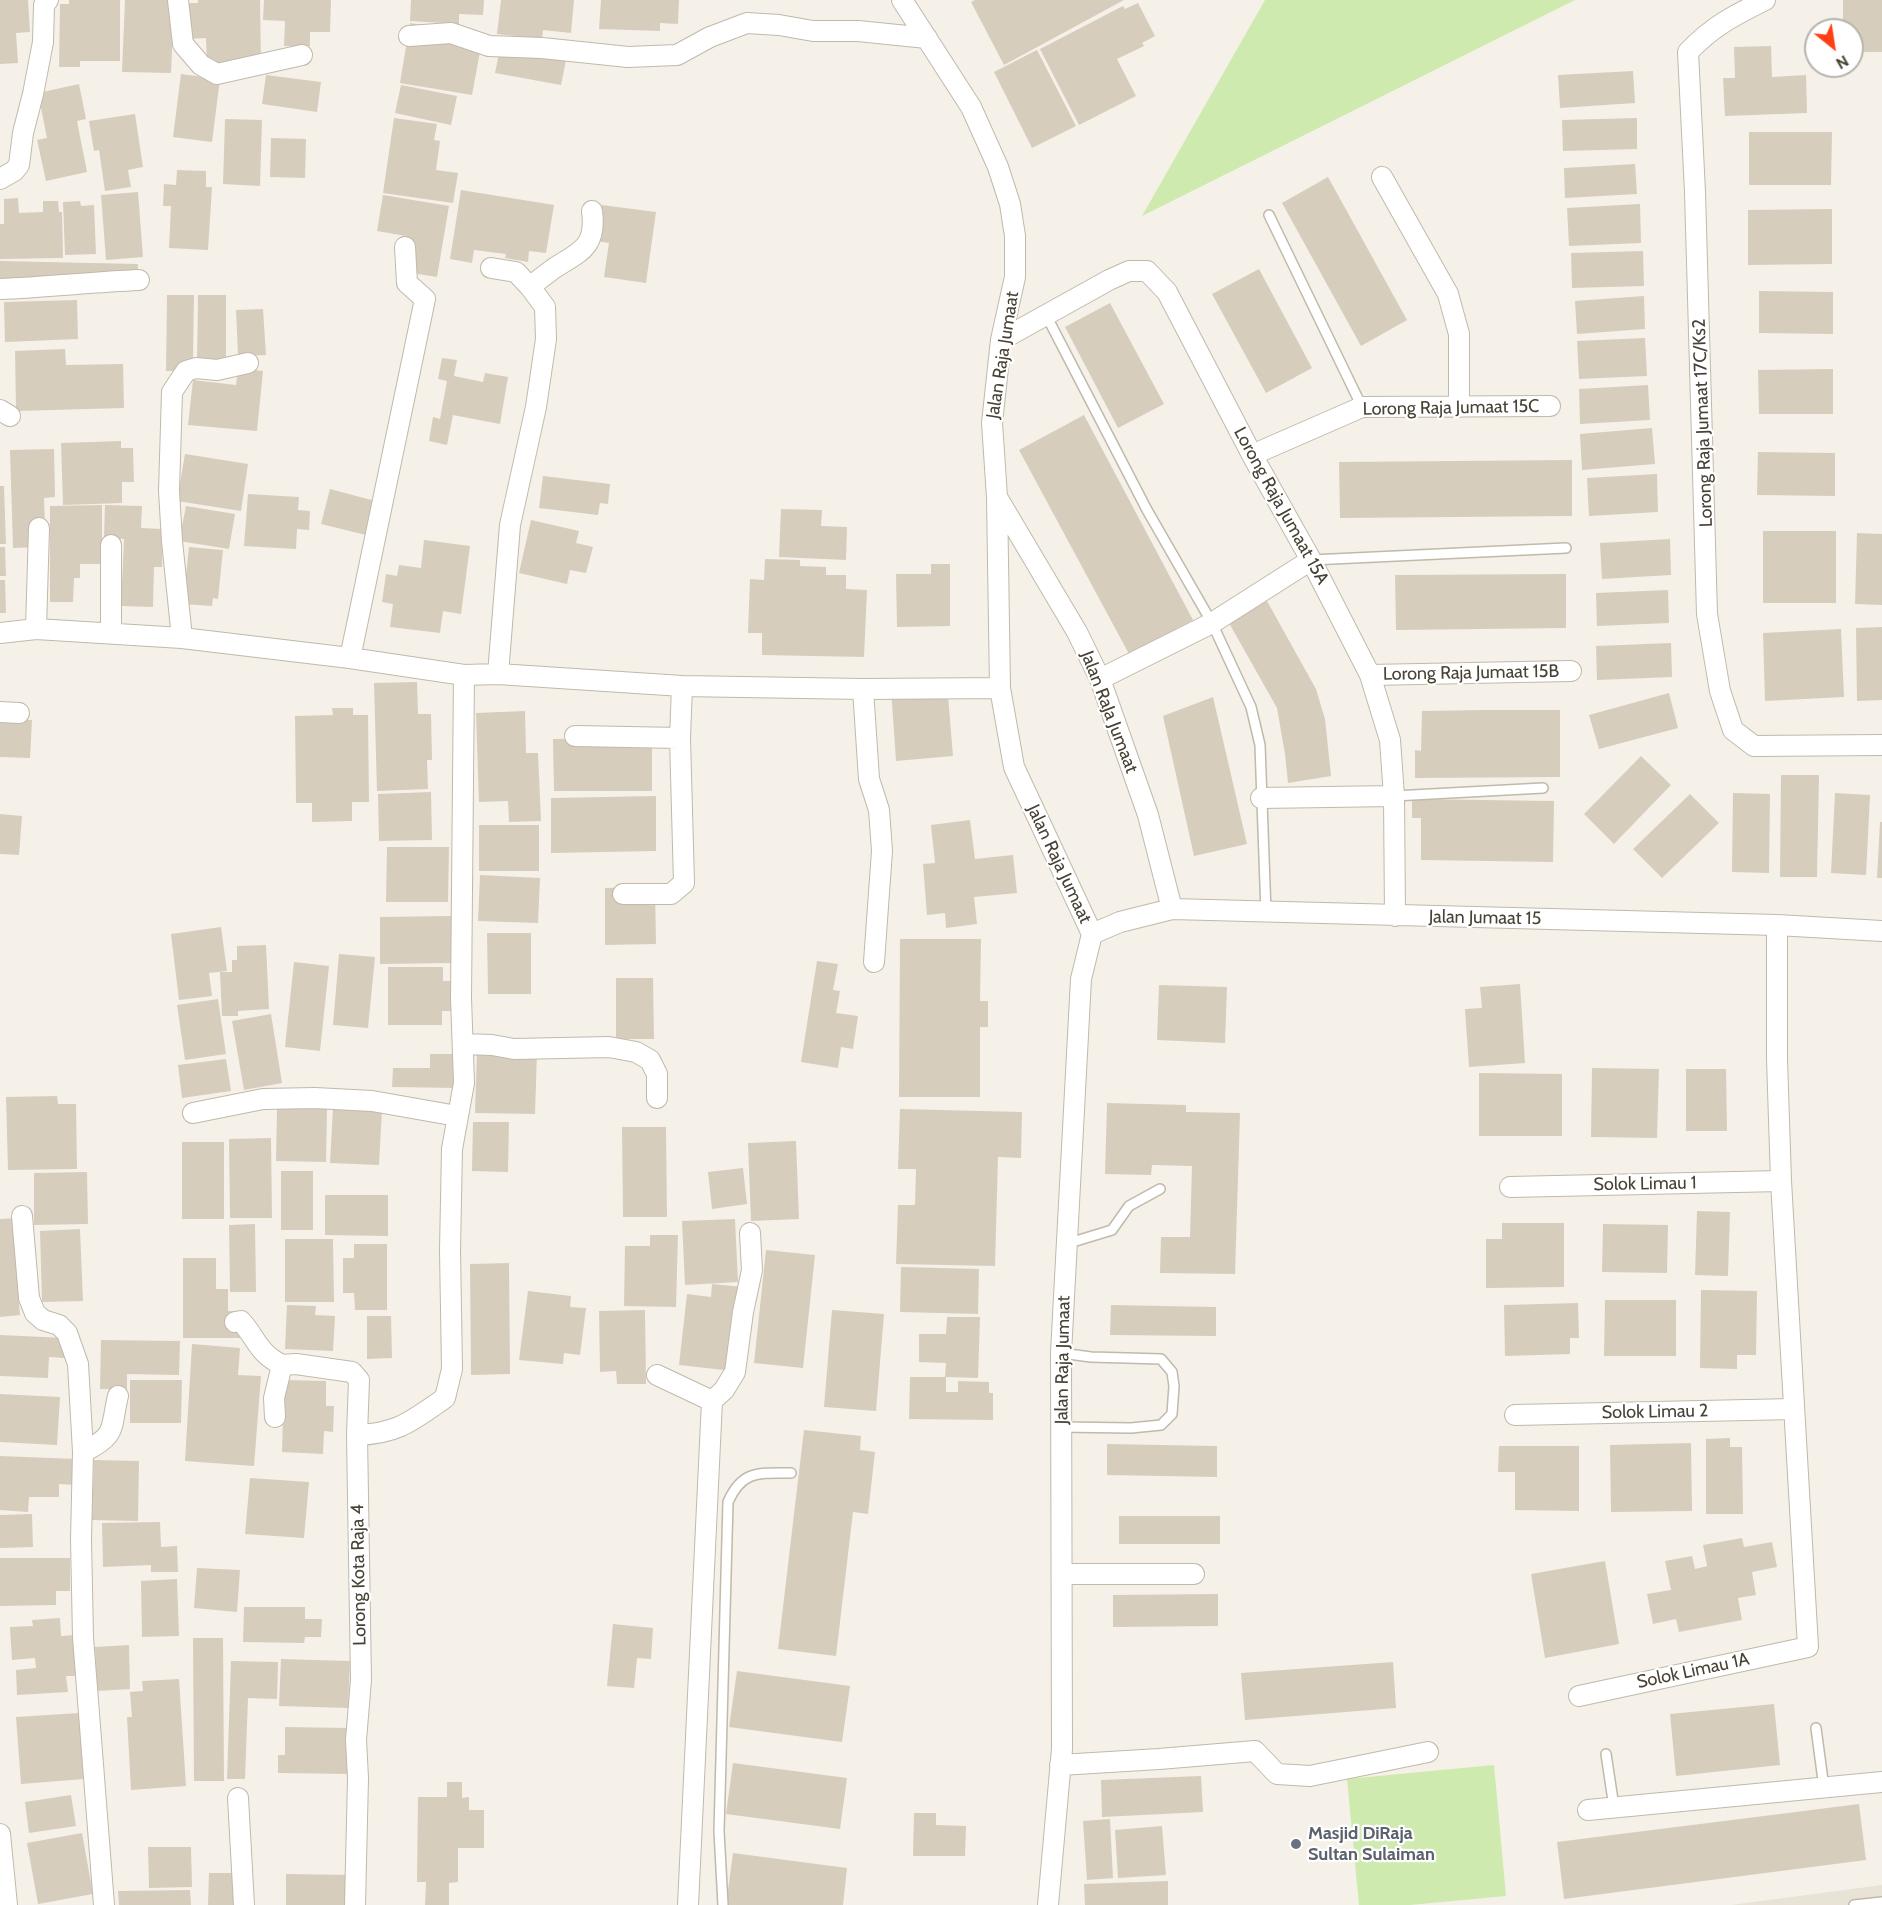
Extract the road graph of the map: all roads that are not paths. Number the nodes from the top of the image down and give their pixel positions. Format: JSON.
{"nodes":[{"id":1,"x":48,"y":0,"type":"edge"},
{"id":2,"x":178,"y":0,"type":"edge"},
{"id":3,"x":902,"y":0,"type":"edge"},
{"id":4,"x":1765,"y":0,"type":"edge"},
{"id":5,"x":409,"y":36,"type":"dead end"},
{"id":6,"x":927,"y":38,"type":"junction"},
{"id":7,"x":302,"y":55,"type":"dead end"},
{"id":8,"x":1382,"y":177,"type":"dead end"},
{"id":9,"x":0,"y":179,"type":"edge"},
{"id":10,"x":592,"y":212,"type":"dead end"},
{"id":11,"x":1269,"y":215,"type":"dead end"},
{"id":12,"x":405,"y":247,"type":"dead end"},
{"id":13,"x":490,"y":268,"type":"dead end"},
{"id":14,"x":139,"y":280,"type":"dead end"},
{"id":15,"x":530,"y":287,"type":"junction"},
{"id":16,"x":0,"y":289,"type":"edge"},
{"id":17,"x":1046,"y":315,"type":"junction"},
{"id":18,"x":1002,"y":340,"type":"junction"},
{"id":19,"x":248,"y":363,"type":"dead end"},
{"id":20,"x":1550,"y":406,"type":"dead end"},
{"id":21,"x":1362,"y":407,"type":"junction"},
{"id":22,"x":1459,"y":407,"type":"junction"},
{"id":23,"x":1252,"y":455,"type":"junction"},
{"id":24,"x":997,"y":497,"type":"junction"},
{"id":25,"x":39,"y":528,"type":"dead end"},
{"id":26,"x":111,"y":545,"type":"dead end"},
{"id":27,"x":1566,"y":548,"type":"dead end"},
{"id":28,"x":1311,"y":560,"type":"junction"},
{"id":29,"x":1212,"y":623,"type":"junction"},
{"id":30,"x":36,"y":629,"type":"junction"},
{"id":31,"x":0,"y":633,"type":"edge"},
{"id":32,"x":111,"y":633,"type":"junction"},
{"id":33,"x":182,"y":638,"type":"junction"},
{"id":34,"x":350,"y":658,"type":"junction"},
{"id":35,"x":1571,"y":671,"type":"dead end"},
{"id":36,"x":498,"y":674,"type":"junction"},
{"id":37,"x":464,"y":675,"type":"junction"},
{"id":38,"x":1370,"y":675,"type":"junction"},
{"id":39,"x":1100,"y":679,"type":"junction"},
{"id":40,"x":1000,"y":688,"type":"junction"},
{"id":41,"x":867,"y":693,"type":"junction"},
{"id":42,"x":681,"y":711,"type":"junction"},
{"id":43,"x":575,"y":736,"type":"dead end"},
{"id":44,"x":1882,"y":746,"type":"edge"},
{"id":45,"x":1543,"y":788,"type":"dead end"},
{"id":46,"x":1394,"y":796,"type":"junction"},
{"id":47,"x":1262,"y":798,"type":"junction"},
{"id":48,"x":622,"y":894,"type":"dead end"},
{"id":49,"x":1172,"y":909,"type":"junction"},
{"id":50,"x":1266,"y":913,"type":"junction"},
{"id":51,"x":1395,"y":916,"type":"junction"},
{"id":52,"x":1777,"y":925,"type":"junction"},
{"id":53,"x":1882,"y":931,"type":"edge"},
{"id":54,"x":1092,"y":934,"type":"junction"},
{"id":55,"x":874,"y":962,"type":"dead end"},
{"id":56,"x":463,"y":1044,"type":"junction"},
{"id":57,"x":657,"y":1098,"type":"dead end"},
{"id":58,"x":193,"y":1113,"type":"dead end"},
{"id":59,"x":457,"y":1116,"type":"junction"},
{"id":60,"x":1780,"y":1181,"type":"junction"},
{"id":61,"x":1510,"y":1187,"type":"dead end"},
{"id":62,"x":1160,"y":1189,"type":"dead end"},
{"id":63,"x":22,"y":1216,"type":"dead end"},
{"id":64,"x":750,"y":1233,"type":"dead end"},
{"id":65,"x":1066,"y":1244,"type":"junction"},
{"id":66,"x":235,"y":1322,"type":"dead end"},
{"id":67,"x":1061,"y":1353,"type":"junction"},
{"id":68,"x":282,"y":1365,"type":"junction"},
{"id":69,"x":657,"y":1375,"type":"dead end"},
{"id":70,"x":118,"y":1396,"type":"dead end"},
{"id":71,"x":712,"y":1401,"type":"junction"},
{"id":72,"x":1794,"y":1409,"type":"junction"},
{"id":73,"x":1515,"y":1415,"type":"dead end"},
{"id":74,"x":275,"y":1417,"type":"dead end"},
{"id":75,"x":1061,"y":1427,"type":"junction"},
{"id":76,"x":357,"y":1436,"type":"junction"},
{"id":77,"x":83,"y":1452,"type":"junction"},
{"id":78,"x":790,"y":1473,"type":"dead end"},
{"id":79,"x":1062,"y":1574,"type":"junction"},
{"id":80,"x":1194,"y":1574,"type":"dead end"},
{"id":81,"x":1579,"y":1696,"type":"dead end"},
{"id":82,"x":1816,"y":1728,"type":"dead end"},
{"id":83,"x":1428,"y":1752,"type":"dead end"},
{"id":84,"x":1606,"y":1754,"type":"dead end"},
{"id":85,"x":1060,"y":1765,"type":"junction"},
{"id":86,"x":1882,"y":1782,"type":"edge"},
{"id":87,"x":1824,"y":1788,"type":"junction"},
{"id":88,"x":238,"y":1798,"type":"dead end"},
{"id":89,"x":1614,"y":1807,"type":"junction"},
{"id":90,"x":1588,"y":1810,"type":"dead end"},
{"id":91,"x":0,"y":1834,"type":"edge"},
{"id":92,"x":1882,"y":1902,"type":"edge"},
{"id":93,"x":7,"y":1905,"type":"edge"},
{"id":94,"x":104,"y":1905,"type":"edge"},
{"id":95,"x":244,"y":1905,"type":"edge"},
{"id":96,"x":355,"y":1905,"type":"edge"},
{"id":97,"x":688,"y":1905,"type":"edge"},
{"id":98,"x":723,"y":1905,"type":"edge"},
{"id":99,"x":1048,"y":1905,"type":"edge"},
{"id":100,"x":1854,"y":1905,"type":"edge"}],
"edges":[{"from":1,"to":9,"type":"street"},
{"from":2,"to":7,"type":"street"},
{"from":3,"to":6,"type":"street","name":"Jalan Raja Jumaat"},
{"from":4,"to":44,"type":"street","name":"Lorong Raja Jumaat 17C/Ks2"},
{"from":5,"to":6,"type":"street"},
{"from":6,"to":18,"type":"street","name":"Jalan Raja Jumaat"},
{"from":8,"to":22,"type":"street"},
{"from":10,"to":15,"type":"street"},
{"from":11,"to":21,"type":"lane"},
{"from":12,"to":34,"type":"street"},
{"from":13,"to":15,"type":"street"},
{"from":14,"to":16,"type":"street"},
{"from":15,"to":36,"type":"street"},
{"from":17,"to":18,"type":"street","name":"Lorong Raja Jumaat 15A"},
{"from":17,"to":23,"type":"street","name":"Lorong Raja Jumaat 15A"},
{"from":17,"to":29,"type":"lane"},
{"from":18,"to":24,"type":"street","name":"Jalan Raja Jumaat"},
{"from":19,"to":33,"type":"street"},
{"from":20,"to":22,"type":"street","name":"Lorong Raja Jumaat 15C"},
{"from":21,"to":22,"type":"street","name":"Lorong Raja Jumaat 15C"},
{"from":21,"to":23,"type":"street","name":"Lorong Raja Jumaat 15C"},
{"from":23,"to":28,"type":"street","name":"Lorong Raja Jumaat 15A"},
{"from":24,"to":39,"type":"street","name":"Jalan RaJa Jumaat"},
{"from":24,"to":40,"type":"street","name":"Jalan Raja Jumaat"},
{"from":25,"to":30,"type":"street"},
{"from":26,"to":32,"type":"street"},
{"from":27,"to":28,"type":"lane"},
{"from":28,"to":29,"type":"street"},
{"from":28,"to":38,"type":"street","name":"Lorong Raja Jumaat 15A"},
{"from":29,"to":39,"type":"street"},
{"from":29,"to":47,"type":"lane"},
{"from":30,"to":31,"type":"street"},
{"from":30,"to":32,"type":"street"},
{"from":32,"to":33,"type":"street"},
{"from":33,"to":34,"type":"street"},
{"from":34,"to":37,"type":"street"},
{"from":35,"to":38,"type":"street","name":"Lorong Raja Jumaat 15B"},
{"from":36,"to":37,"type":"street"},
{"from":36,"to":42,"type":"street"},
{"from":37,"to":56,"type":"street"},
{"from":38,"to":46,"type":"street","name":"Lorong Raja Jumaat 15A"},
{"from":39,"to":49,"type":"street","name":"Jalan RaJa Jumaat"},
{"from":40,"to":41,"type":"street"},
{"from":40,"to":54,"type":"street","name":"Jalan Raja Jumaat"},
{"from":41,"to":42,"type":"street"},
{"from":41,"to":55,"type":"street"},
{"from":42,"to":43,"type":"street"},
{"from":42,"to":48,"type":"street"},
{"from":45,"to":46,"type":"lane"},
{"from":46,"to":47,"type":"street"},
{"from":46,"to":51,"type":"street","name":"Lorong Raja Jumaat 15A"},
{"from":47,"to":50,"type":"lane"},
{"from":49,"to":50,"type":"street","name":"Jalan Jumaat 15"},
{"from":49,"to":54,"type":"street","name":"Jalan Jumaat 15"},
{"from":50,"to":51,"type":"street","name":"Jalan Jumaat 15"},
{"from":51,"to":52,"type":"street","name":"Jalan Jumaat 15"},
{"from":52,"to":53,"type":"street","name":"Jalan Jumaat 15"},
{"from":52,"to":60,"type":"street"},
{"from":54,"to":65,"type":"street","name":"Jalan Raja Jumaat"},
{"from":56,"to":57,"type":"street"},
{"from":56,"to":59,"type":"street"},
{"from":58,"to":59,"type":"street"},
{"from":59,"to":76,"type":"street"},
{"from":60,"to":61,"type":"street","name":"Solok Limau 1"},
{"from":60,"to":72,"type":"street"},
{"from":62,"to":65,"type":"lane"},
{"from":63,"to":77,"type":"street"},
{"from":64,"to":71,"type":"street"},
{"from":65,"to":67,"type":"street","name":"Jalan Raja Jumaat"},
{"from":66,"to":68,"type":"street"},
{"from":67,"to":75,"type":"street","name":"Jalan Raja Jumaat"},
{"from":67,"to":75,"type":"lane"},
{"from":68,"to":74,"type":"street"},
{"from":68,"to":76,"type":"street","name":"Lorong Kota Raja 4"},
{"from":69,"to":71,"type":"street"},
{"from":70,"to":77,"type":"street"},
{"from":71,"to":97,"type":"street"},
{"from":72,"to":73,"type":"street","name":"Solok Limau 2"},
{"from":72,"to":81,"type":"street","name":"Solok Limau 1A"},
{"from":75,"to":79,"type":"street","name":"Jalan Raja Jumaat"},
{"from":76,"to":96,"type":"street","name":"Lorong Kota Raja 4"},
{"from":77,"to":94,"type":"street"},
{"from":78,"to":98,"type":"lane"},
{"from":79,"to":80,"type":"street"},
{"from":79,"to":85,"type":"street","name":"Jalan Raja Jumaat"},
{"from":82,"to":87,"type":"lane"},
{"from":83,"to":85,"type":"street"},
{"from":84,"to":89,"type":"lane"},
{"from":85,"to":99,"type":"street","name":"Jalan Raja Jumaat"},
{"from":86,"to":87,"type":"street"},
{"from":87,"to":89,"type":"street"},
{"from":88,"to":95,"type":"street"},
{"from":89,"to":90,"type":"street"},
{"from":91,"to":93,"type":"street"},
{"from":92,"to":100,"type":"lane"}]}
